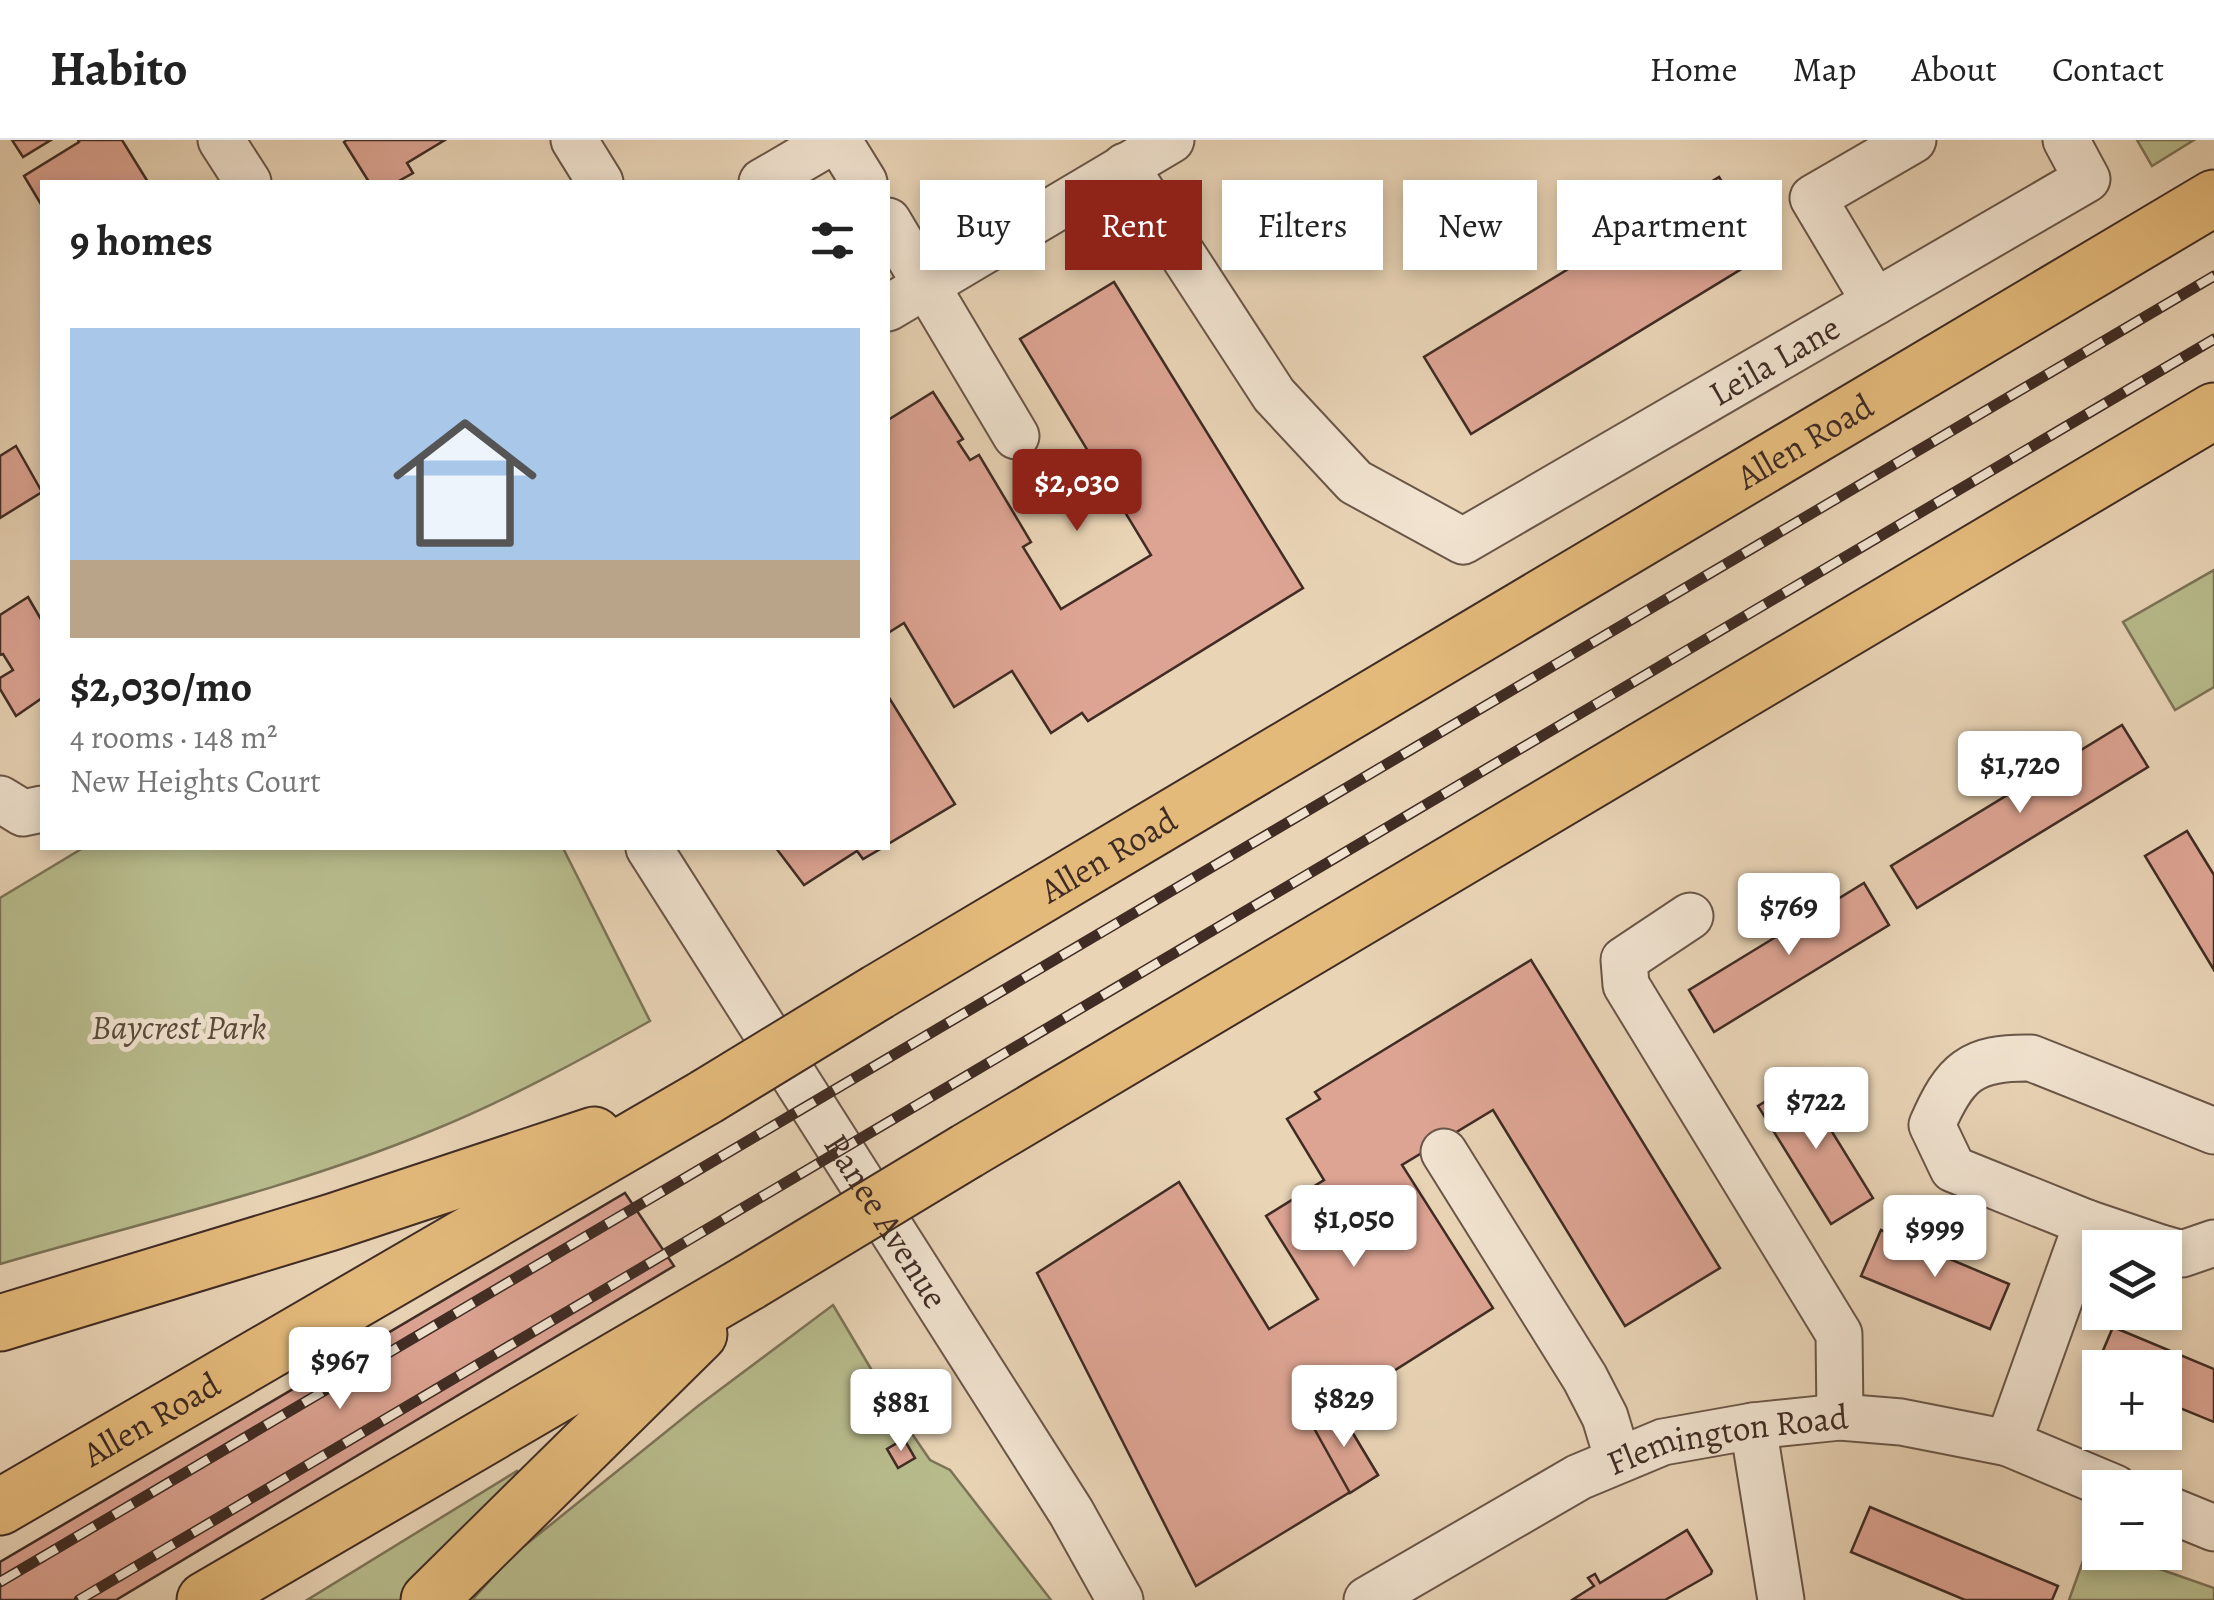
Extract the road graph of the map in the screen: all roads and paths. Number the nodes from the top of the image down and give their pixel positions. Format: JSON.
{"nodes":[{"id":1,"x":221,"y":140,"type":"edge"},
{"id":2,"x":574,"y":140,"type":"edge"},
{"id":3,"x":836,"y":140,"type":"edge"},
{"id":4,"x":1171,"y":140,"type":"edge"},
{"id":5,"x":1913,"y":140,"type":"edge"},
{"id":6,"x":2066,"y":140,"type":"edge"},
{"id":7,"x":1125,"y":166,"type":"junction"},
{"id":8,"x":247,"y":180,"type":"edge"},
{"id":9,"x":599,"y":180,"type":"edge"},
{"id":10,"x":766,"y":180,"type":"edge"},
{"id":11,"x":863,"y":180,"type":"edge"},
{"id":12,"x":2214,"y":198,"type":"edge"},
{"id":13,"x":890,"y":224,"type":"edge"},
{"id":14,"x":926,"y":284,"type":"junction"},
{"id":15,"x":1875,"y":302,"type":"junction"},
{"id":16,"x":890,"y":307,"type":"edge"},
{"id":17,"x":2214,"y":411,"type":"edge"},
{"id":18,"x":1016,"y":436,"type":"dead end"},
{"id":19,"x":650,"y":850,"type":"edge"},
{"id":20,"x":1690,"y":916,"type":"dead end"},
{"id":21,"x":706,"y":1097,"type":"junction"},
{"id":22,"x":2214,"y":1131,"type":"edge"},
{"id":23,"x":1444,"y":1152,"type":"dead end"},
{"id":24,"x":2087,"y":1223,"type":"junction"},
{"id":25,"x":2108,"y":1230,"type":"edge"},
{"id":26,"x":2214,"y":1243,"type":"edge"},
{"id":27,"x":2182,"y":1254,"type":"edge"},
{"id":28,"x":750,"y":1282,"type":"junction"},
{"id":29,"x":0,"y":1323,"type":"edge"},
{"id":30,"x":1840,"y":1417,"type":"junction"},
{"id":31,"x":1753,"y":1426,"type":"junction"},
{"id":32,"x":128,"y":1434,"type":"junction"},
{"id":33,"x":2008,"y":1443,"type":"junction"},
{"id":34,"x":1618,"y":1460,"type":"junction"},
{"id":35,"x":2082,"y":1474,"type":"edge"},
{"id":36,"x":0,"y":1489,"type":"edge"},
{"id":37,"x":0,"y":1507,"type":"edge"},
{"id":38,"x":2182,"y":1515,"type":"edge"},
{"id":39,"x":2214,"y":1528,"type":"edge"},
{"id":40,"x":206,"y":1600,"type":"edge"},
{"id":41,"x":429,"y":1600,"type":"edge"},
{"id":42,"x":1120,"y":1600,"type":"edge"},
{"id":43,"x":1367,"y":1600,"type":"edge"},
{"id":44,"x":1781,"y":1600,"type":"edge"}],
"edges":[{"from":1,"to":8,"type":"street"},
{"from":2,"to":9,"type":"street"},
{"from":3,"to":10,"type":"street"},
{"from":3,"to":11,"type":"street"},
{"from":4,"to":7,"type":"street"},
{"from":5,"to":15,"type":"street"},
{"from":6,"to":15,"type":"street","name":"Leila Lane"},
{"from":7,"to":14,"type":"street"},
{"from":7,"to":15,"type":"street","name":"Leila Lane"},
{"from":12,"to":21,"type":"highway","name":"Allen Road","bridge":true},
{"from":13,"to":14,"type":"street"},
{"from":14,"to":16,"type":"street"},
{"from":14,"to":18,"type":"street"},
{"from":17,"to":28,"type":"highway","bridge":true},
{"from":19,"to":42,"type":"street","name":"Ranee Avenue"},
{"from":20,"to":30,"type":"street"},
{"from":21,"to":29,"type":"highway"},
{"from":21,"to":32,"type":"highway","name":"Allen Road"},
{"from":22,"to":24,"type":"street"},
{"from":23,"to":34,"type":"street"},
{"from":24,"to":25,"type":"street"},
{"from":24,"to":33,"type":"street"},
{"from":26,"to":27,"type":"street"},
{"from":28,"to":40,"type":"highway"},
{"from":28,"to":41,"type":"highway"},
{"from":30,"to":31,"type":"street","name":"Flemington Road"},
{"from":30,"to":33,"type":"street","name":"Flemington Road"},
{"from":31,"to":34,"type":"street","name":"Flemington Road"},
{"from":31,"to":44,"type":"street"},
{"from":32,"to":36,"type":"highway"},
{"from":32,"to":37,"type":"highway","name":"Allen Road"},
{"from":33,"to":35,"type":"street","name":"Flemington Road"},
{"from":34,"to":43,"type":"street","name":"Flemington Road"},
{"from":38,"to":39,"type":"street"}]}
